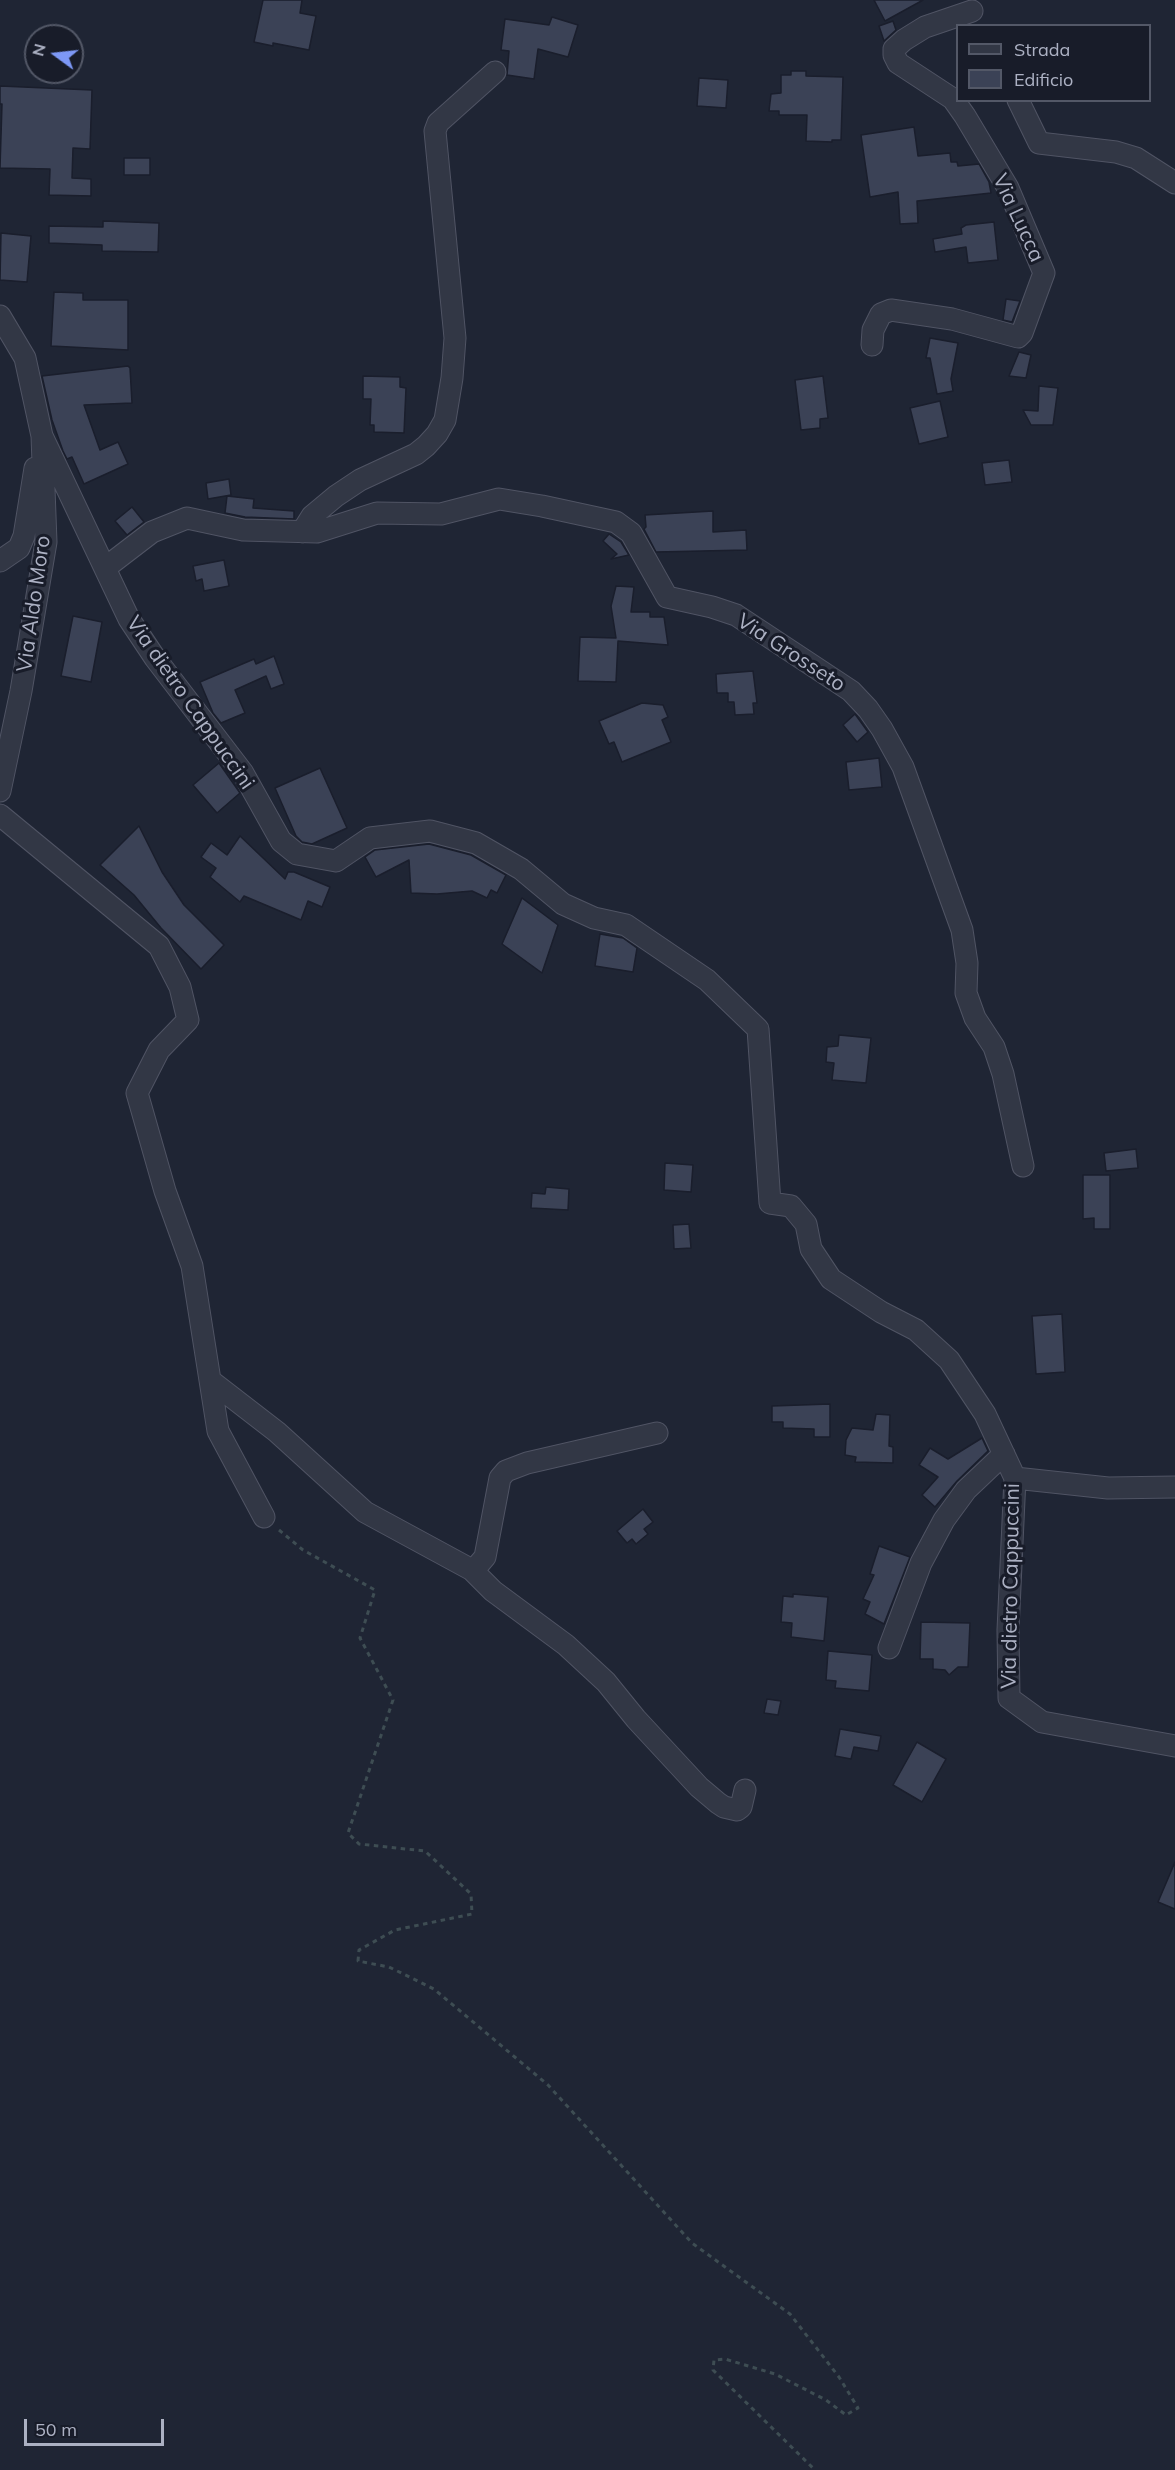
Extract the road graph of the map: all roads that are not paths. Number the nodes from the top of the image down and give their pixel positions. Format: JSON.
{"nodes":[{"id":1,"x":973,"y":12,"type":"edge"},
{"id":2,"x":495,"y":72,"type":"dead end"},
{"id":3,"x":1019,"y":102,"type":"edge"},
{"id":4,"x":1175,"y":183,"type":"edge"},
{"id":5,"x":0,"y":316,"type":"edge"},
{"id":6,"x":872,"y":345,"type":"dead end"},
{"id":7,"x":42,"y":436,"type":"junction"},
{"id":8,"x":302,"y":532,"type":"junction"},
{"id":9,"x":0,"y":561,"type":"edge"},
{"id":10,"x":105,"y":568,"type":"junction"},
{"id":11,"x":0,"y":791,"type":"edge"},
{"id":12,"x":0,"y":815,"type":"edge"},
{"id":13,"x":1023,"y":1166,"type":"dead end"},
{"id":14,"x":211,"y":1381,"type":"junction"},
{"id":15,"x":657,"y":1433,"type":"dead end"},
{"id":16,"x":1004,"y":1454,"type":"junction"},
{"id":17,"x":1015,"y":1478,"type":"junction"},
{"id":18,"x":1175,"y":1486,"type":"edge"},
{"id":19,"x":264,"y":1517,"type":"road end"},
{"id":20,"x":473,"y":1571,"type":"junction"},
{"id":21,"x":889,"y":1648,"type":"dead end"},
{"id":22,"x":1175,"y":1746,"type":"edge"},
{"id":23,"x":744,"y":1790,"type":"dead end"}],
"edges":[{"from":1,"to":6,"type":"street","name":"Via Lucca"},
{"from":2,"to":8,"type":"street"},
{"from":3,"to":4,"type":"street"},
{"from":5,"to":7,"type":"street","name":"Via Aldo Moro"},
{"from":7,"to":9,"type":"street"},
{"from":7,"to":10,"type":"street","name":"Via dietro Cappuccini"},
{"from":7,"to":11,"type":"street","name":"Via Aldo Moro"},
{"from":8,"to":10,"type":"street","name":"Via Grosseto"},
{"from":8,"to":13,"type":"street","name":"Via Grosseto"},
{"from":10,"to":16,"type":"street","name":"Via dietro Cappuccini"},
{"from":12,"to":14,"type":"street"},
{"from":14,"to":19,"type":"street"},
{"from":14,"to":20,"type":"street"},
{"from":15,"to":20,"type":"street"},
{"from":16,"to":17,"type":"street","name":"Via dietro Cappuccini"},
{"from":16,"to":21,"type":"street"},
{"from":17,"to":18,"type":"street"},
{"from":17,"to":22,"type":"street","name":"Via dietro Cappuccini"},
{"from":20,"to":23,"type":"street"}]}
